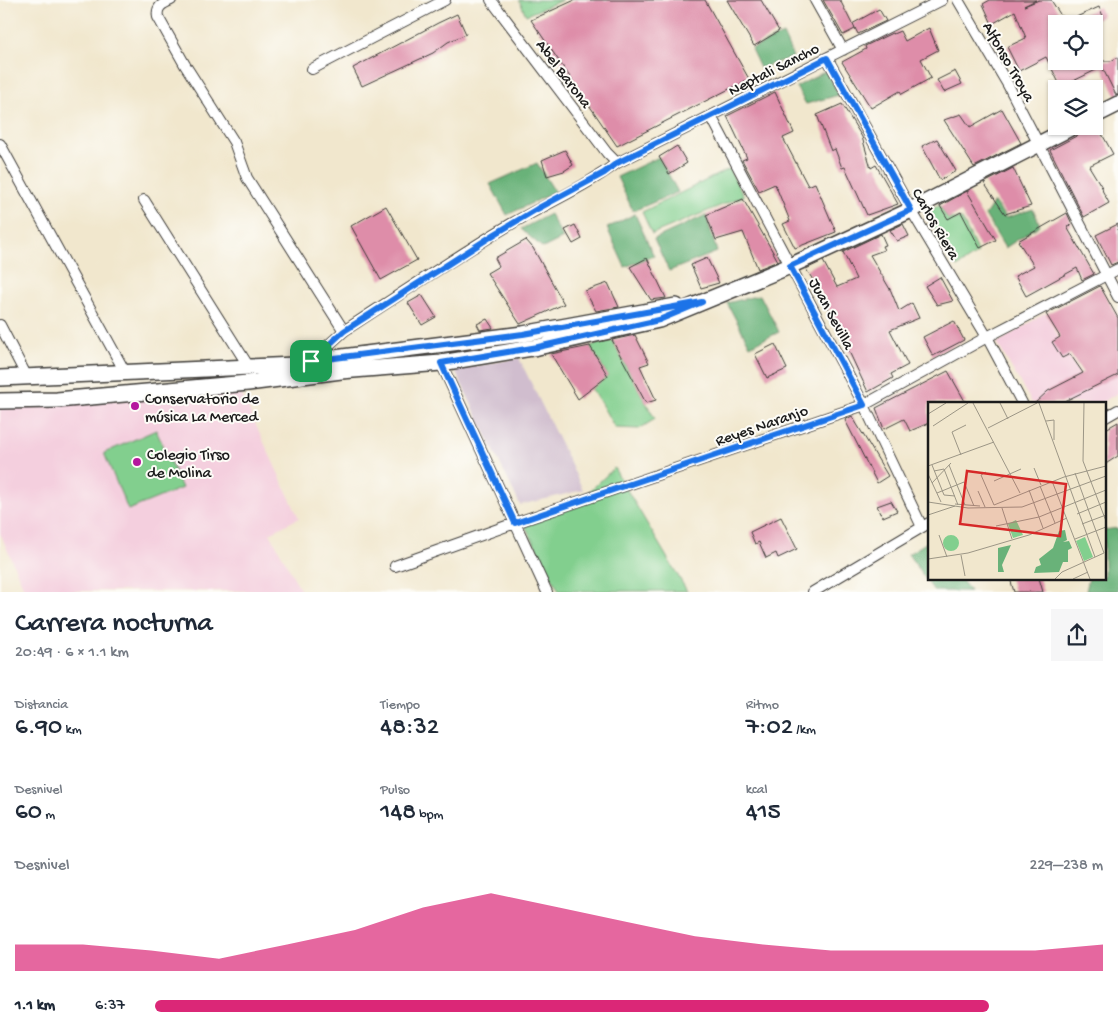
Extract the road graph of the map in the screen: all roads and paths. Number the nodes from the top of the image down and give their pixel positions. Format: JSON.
{"nodes":[{"id":1,"x":171,"y":0,"type":"edge"},
{"id":2,"x":445,"y":0,"type":"edge"},
{"id":3,"x":491,"y":0,"type":"edge"},
{"id":4,"x":815,"y":0,"type":"edge"},
{"id":5,"x":942,"y":0,"type":"edge"},
{"id":6,"x":958,"y":0,"type":"edge"},
{"id":7,"x":843,"y":50,"type":"junction"},
{"id":8,"x":827,"y":58,"type":"junction"},
{"id":9,"x":312,"y":69,"type":"dead end"},
{"id":10,"x":1118,"y":104,"type":"edge"},
{"id":11,"x":1103,"y":112,"type":"edge"},
{"id":12,"x":711,"y":116,"type":"junction"},
{"id":13,"x":1057,"y":135,"type":"edge"},
{"id":14,"x":0,"y":144,"type":"edge"},
{"id":15,"x":1040,"y":144,"type":"junction"},
{"id":16,"x":617,"y":163,"type":"junction"},
{"id":17,"x":144,"y":200,"type":"dead end"},
{"id":18,"x":911,"y":210,"type":"junction"},
{"id":19,"x":790,"y":266,"type":"junction"},
{"id":20,"x":1118,"y":270,"type":"edge"},
{"id":21,"x":1106,"y":277,"type":"junction"},
{"id":22,"x":1118,"y":296,"type":"edge"},
{"id":23,"x":702,"y":302,"type":"junction"},
{"id":24,"x":0,"y":325,"type":"edge"},
{"id":25,"x":344,"y":331,"type":"junction"},
{"id":26,"x":987,"y":337,"type":"junction"},
{"id":27,"x":311,"y":361,"type":"junction"},
{"id":28,"x":441,"y":363,"type":"junction"},
{"id":29,"x":248,"y":367,"type":"junction"},
{"id":30,"x":125,"y":372,"type":"junction"},
{"id":31,"x":28,"y":377,"type":"junction"},
{"id":32,"x":0,"y":378,"type":"edge"},
{"id":33,"x":0,"y":401,"type":"edge"},
{"id":34,"x":1021,"y":402,"type":"edge"},
{"id":35,"x":864,"y":405,"type":"junction"},
{"id":36,"x":1118,"y":410,"type":"edge"},
{"id":37,"x":1106,"y":417,"type":"edge"},
{"id":38,"x":515,"y":523,"type":"junction"},
{"id":39,"x":926,"y":525,"type":"edge"},
{"id":40,"x":395,"y":566,"type":"dead end"},
{"id":41,"x":547,"y":592,"type":"edge"},
{"id":42,"x":813,"y":592,"type":"edge"}],
"edges":[{"from":1,"to":25,"type":"street"},
{"from":2,"to":9,"type":"street"},
{"from":3,"to":16,"type":"street","name":"Abel Barona"},
{"from":4,"to":7,"type":"street"},
{"from":5,"to":7,"type":"street","name":"Neptali Sancho"},
{"from":6,"to":15,"type":"street","name":"Alfonso Troya"},
{"from":7,"to":8,"type":"street","name":"Neptali Sancho"},
{"from":8,"to":12,"type":"street","name":"Neptali Sancho"},
{"from":8,"to":18,"type":"street","name":"Carlos Riera"},
{"from":10,"to":11,"type":"street"},
{"from":12,"to":16,"type":"street","name":"Neptali Sancho"},
{"from":12,"to":19,"type":"street","name":"Juan Sevilla"},
{"from":13,"to":15,"type":"street"},
{"from":14,"to":30,"type":"street"},
{"from":15,"to":18,"type":"street"},
{"from":15,"to":21,"type":"street","name":"Alfonso Troya"},
{"from":16,"to":25,"type":"street","name":"Neptali Sancho"},
{"from":17,"to":29,"type":"street"},
{"from":18,"to":19,"type":"street"},
{"from":18,"to":26,"type":"street","name":"Carlos Riera"},
{"from":19,"to":23,"type":"street"},
{"from":19,"to":35,"type":"street","name":"Juan Sevilla"},
{"from":20,"to":21,"type":"street","name":"Reyes Naranjo"},
{"from":21,"to":22,"type":"street","name":"Alfonso Troya"},
{"from":21,"to":26,"type":"street","name":"Reyes Naranjo"},
{"from":23,"to":27,"type":"street"},
{"from":23,"to":28,"type":"street"},
{"from":24,"to":31,"type":"street"},
{"from":25,"to":27,"type":"street","name":"Neptali Sancho"},
{"from":26,"to":34,"type":"street","name":"Carlos Riera"},
{"from":26,"to":35,"type":"street","name":"Reyes Naranjo"},
{"from":27,"to":29,"type":"street"},
{"from":28,"to":33,"type":"street"},
{"from":28,"to":38,"type":"street"},
{"from":29,"to":30,"type":"street"},
{"from":30,"to":31,"type":"street"},
{"from":31,"to":32,"type":"street"},
{"from":35,"to":38,"type":"street","name":"Reyes Naranjo"},
{"from":35,"to":39,"type":"street","name":"Juan Sevilla"},
{"from":36,"to":37,"type":"street"},
{"from":38,"to":40,"type":"street","name":"Reyes Naranjo"},
{"from":38,"to":41,"type":"street"},
{"from":39,"to":42,"type":"street"}]}
